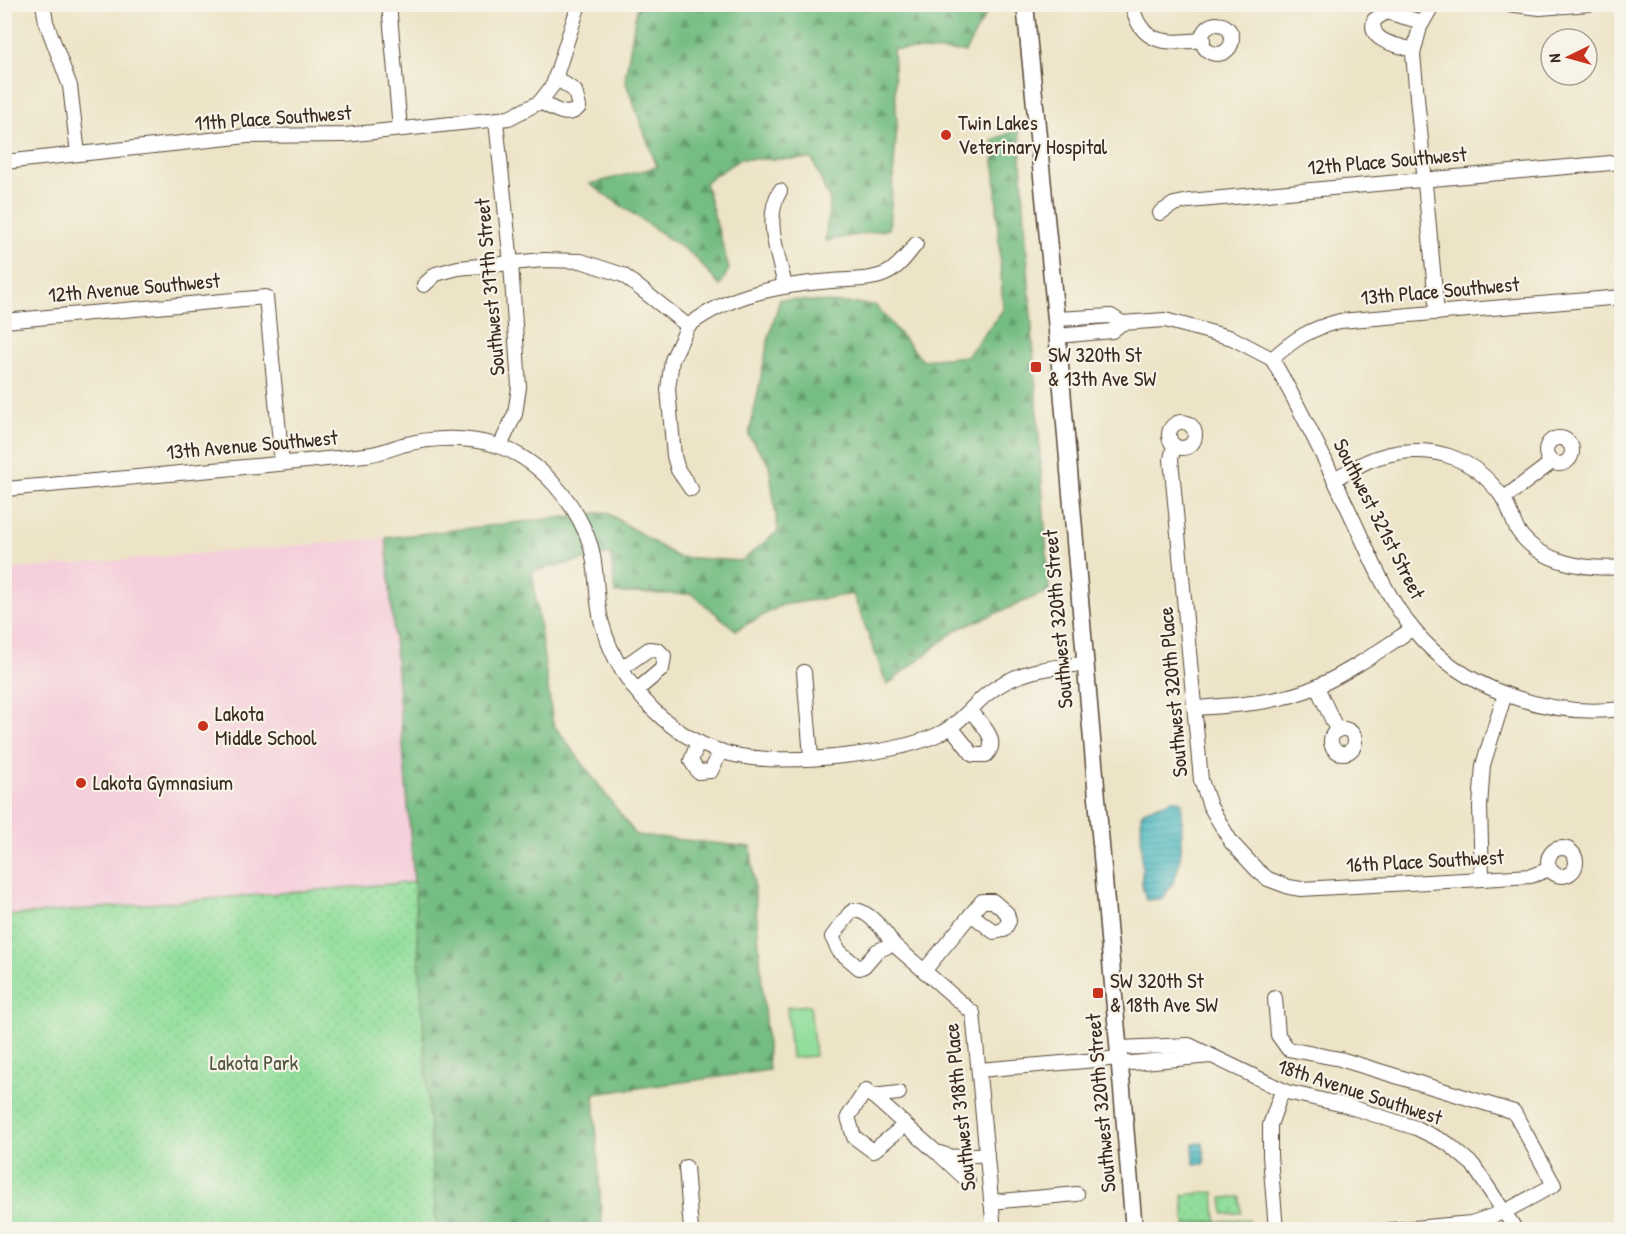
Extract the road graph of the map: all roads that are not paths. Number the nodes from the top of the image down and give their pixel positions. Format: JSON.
{"nodes":[{"id":1,"x":44,"y":4,"type":"edge"},
{"id":2,"x":389,"y":4,"type":"edge"},
{"id":3,"x":579,"y":4,"type":"edge"},
{"id":4,"x":1025,"y":4,"type":"edge"},
{"id":5,"x":1132,"y":4,"type":"edge"},
{"id":6,"x":1432,"y":4,"type":"edge"},
{"id":7,"x":1507,"y":4,"type":"edge"},
{"id":8,"x":1589,"y":4,"type":"edge"},
{"id":9,"x":1422,"y":22,"type":"junction"},
{"id":10,"x":1203,"y":40,"type":"dead end"},
{"id":11,"x":1413,"y":50,"type":"junction"},
{"id":12,"x":555,"y":77,"type":"junction"},
{"id":13,"x":540,"y":102,"type":"junction"},
{"id":14,"x":496,"y":121,"type":"junction"},
{"id":15,"x":400,"y":129,"type":"junction"},
{"id":16,"x":78,"y":154,"type":"junction"},
{"id":17,"x":4,"y":162,"type":"edge"},
{"id":18,"x":1622,"y":162,"type":"edge"},
{"id":19,"x":1424,"y":178,"type":"junction"},
{"id":20,"x":780,"y":191,"type":"dead end"},
{"id":21,"x":1160,"y":213,"type":"dead end"},
{"id":22,"x":916,"y":244,"type":"dead end"},
{"id":23,"x":511,"y":263,"type":"junction"},
{"id":24,"x":424,"y":285,"type":"dead end"},
{"id":25,"x":785,"y":286,"type":"junction"},
{"id":26,"x":1622,"y":297,"type":"edge"},
{"id":27,"x":1437,"y":313,"type":"junction"},
{"id":28,"x":1056,"y":319,"type":"junction"},
{"id":29,"x":4,"y":321,"type":"edge"},
{"id":30,"x":1122,"y":323,"type":"junction"},
{"id":31,"x":688,"y":326,"type":"junction"},
{"id":32,"x":1057,"y":336,"type":"junction"},
{"id":33,"x":1272,"y":359,"type":"junction"},
{"id":34,"x":500,"y":446,"type":"junction"},
{"id":35,"x":1174,"y":446,"type":"dead end"},
{"id":36,"x":1552,"y":462,"type":"dead end"},
{"id":37,"x":282,"y":463,"type":"junction"},
{"id":38,"x":1334,"y":479,"type":"junction"},
{"id":39,"x":4,"y":489,"type":"edge"},
{"id":40,"x":691,"y":489,"type":"dead end"},
{"id":41,"x":1503,"y":499,"type":"junction"},
{"id":42,"x":1622,"y":567,"type":"edge"},
{"id":43,"x":1412,"y":629,"type":"junction"},
{"id":44,"x":1084,"y":664,"type":"junction"},
{"id":45,"x":622,"y":668,"type":"junction"},
{"id":46,"x":804,"y":672,"type":"dead end"},
{"id":47,"x":1317,"y":687,"type":"junction"},
{"id":48,"x":637,"y":690,"type":"junction"},
{"id":49,"x":1505,"y":694,"type":"junction"},
{"id":50,"x":1196,"y":708,"type":"junction"},
{"id":51,"x":1622,"y":710,"type":"edge"},
{"id":52,"x":971,"y":711,"type":"junction"},
{"id":53,"x":951,"y":727,"type":"junction"},
{"id":54,"x":1337,"y":730,"type":"dead end"},
{"id":55,"x":698,"y":742,"type":"junction"},
{"id":56,"x":721,"y":751,"type":"junction"},
{"id":57,"x":811,"y":757,"type":"junction"},
{"id":58,"x":1550,"y":869,"type":"dead end"},
{"id":59,"x":1482,"y":879,"type":"junction"},
{"id":60,"x":1301,"y":889,"type":"joint"},
{"id":61,"x":971,"y":914,"type":"dead end"},
{"id":62,"x":893,"y":944,"type":"junction"},
{"id":63,"x":924,"y":971,"type":"junction"},
{"id":64,"x":1275,"y":998,"type":"dead end"},
{"id":65,"x":1120,"y":1057,"type":"junction"},
{"id":66,"x":979,"y":1070,"type":"junction"},
{"id":67,"x":1282,"y":1090,"type":"junction"},
{"id":68,"x":899,"y":1093,"type":"dead end"},
{"id":69,"x":872,"y":1096,"type":"junction"},
{"id":70,"x":905,"y":1125,"type":"junction"},
{"id":71,"x":936,"y":1152,"type":"junction"},
{"id":72,"x":987,"y":1154,"type":"junction"},
{"id":73,"x":686,"y":1167,"type":"dead end"},
{"id":74,"x":968,"y":1181,"type":"dead end"},
{"id":75,"x":1077,"y":1194,"type":"dead end"},
{"id":76,"x":991,"y":1202,"type":"junction"},
{"id":77,"x":1504,"y":1212,"type":"junction"},
{"id":78,"x":1472,"y":1226,"type":"edge"},
{"id":79,"x":691,"y":1230,"type":"edge"},
{"id":80,"x":994,"y":1230,"type":"edge"},
{"id":81,"x":1134,"y":1230,"type":"edge"},
{"id":82,"x":1276,"y":1230,"type":"edge"},
{"id":83,"x":1391,"y":1230,"type":"edge"},
{"id":84,"x":1516,"y":1230,"type":"edge"}],
"edges":[{"from":1,"to":16,"type":"street"},
{"from":2,"to":15,"type":"street"},
{"from":3,"to":12,"type":"street"},
{"from":4,"to":28,"type":"main road","name":"Southwest 320th Street"},
{"from":5,"to":10,"type":"street"},
{"from":6,"to":9,"type":"street"},
{"from":7,"to":8,"type":"street"},
{"from":9,"to":11,"type":"street"},
{"from":9,"to":11,"type":"street"},
{"from":11,"to":19,"type":"street"},
{"from":12,"to":13,"type":"street"},
{"from":12,"to":13,"type":"street"},
{"from":13,"to":14,"type":"street","name":"11th Place Southwest"},
{"from":14,"to":15,"type":"street","name":"11th Place Southwest"},
{"from":14,"to":23,"type":"street","name":"Southwest 317th Street"},
{"from":15,"to":16,"type":"street","name":"11th Place Southwest"},
{"from":16,"to":17,"type":"street","name":"11th Place Southwest"},
{"from":18,"to":19,"type":"street","name":"12th Place Southwest"},
{"from":19,"to":21,"type":"street","name":"12th Place Southwest"},
{"from":19,"to":27,"type":"street"},
{"from":20,"to":25,"type":"street"},
{"from":22,"to":25,"type":"street"},
{"from":23,"to":24,"type":"street"},
{"from":23,"to":31,"type":"street"},
{"from":23,"to":34,"type":"street","name":"Southwest 317th Street"},
{"from":25,"to":31,"type":"street"},
{"from":26,"to":27,"type":"street","name":"13th Place Southwest"},
{"from":27,"to":33,"type":"street","name":"13th Place Southwest"},
{"from":28,"to":30,"type":"street"},
{"from":28,"to":32,"type":"main road","name":"Southwest 320th Street"},
{"from":29,"to":37,"type":"street","name":"12th Avenue Southwest"},
{"from":30,"to":32,"type":"street"},
{"from":30,"to":33,"type":"street"},
{"from":31,"to":40,"type":"street"},
{"from":32,"to":44,"type":"main road","name":"Southwest 320th Street"},
{"from":33,"to":38,"type":"street","name":"Southwest 321st Street"},
{"from":34,"to":37,"type":"street","name":"13th Avenue Southwest"},
{"from":34,"to":45,"type":"street"},
{"from":35,"to":50,"type":"street","name":"Southwest 320th Place"},
{"from":36,"to":41,"type":"street"},
{"from":37,"to":39,"type":"street","name":"13th Avenue Southwest"},
{"from":38,"to":41,"type":"street"},
{"from":38,"to":43,"type":"street","name":"Southwest 321st Street"},
{"from":41,"to":42,"type":"street"},
{"from":43,"to":47,"type":"street"},
{"from":43,"to":49,"type":"street","name":"Southwest 321st Street"},
{"from":44,"to":52,"type":"street"},
{"from":44,"to":65,"type":"main road","name":"Southwest 320th Street"},
{"from":45,"to":48,"type":"street"},
{"from":45,"to":48,"type":"street"},
{"from":46,"to":57,"type":"street"},
{"from":47,"to":50,"type":"street"},
{"from":47,"to":54,"type":"street"},
{"from":48,"to":55,"type":"street"},
{"from":49,"to":51,"type":"street","name":"Southwest 321st Street"},
{"from":49,"to":59,"type":"street"},
{"from":50,"to":60,"type":"street","name":"Southwest 320th Place"},
{"from":52,"to":53,"type":"street"},
{"from":52,"to":53,"type":"street"},
{"from":53,"to":57,"type":"street"},
{"from":55,"to":56,"type":"street"},
{"from":55,"to":56,"type":"street"},
{"from":56,"to":57,"type":"street"},
{"from":58,"to":59,"type":"street","name":"16th Place Southwest"},
{"from":59,"to":60,"type":"street","name":"16th Place Southwest"},
{"from":61,"to":63,"type":"street"},
{"from":62,"to":62,"type":"street","name":"Southwest 318th Place"},
{"from":62,"to":63,"type":"street","name":"Southwest 318th Place"},
{"from":63,"to":66,"type":"street","name":"Southwest 318th Place"},
{"from":64,"to":77,"type":"street"},
{"from":65,"to":66,"type":"street","name":"18th Avenue Southwest"},
{"from":65,"to":67,"type":"street","name":"18th Avenue Southwest"},
{"from":65,"to":81,"type":"main road","name":"Southwest 320th Street"},
{"from":66,"to":72,"type":"street","name":"Southwest 318th Place"},
{"from":67,"to":77,"type":"street","name":"18th Avenue Southwest"},
{"from":67,"to":82,"type":"street"},
{"from":68,"to":69,"type":"street"},
{"from":69,"to":70,"type":"street"},
{"from":69,"to":70,"type":"street"},
{"from":70,"to":71,"type":"street"},
{"from":71,"to":72,"type":"street"},
{"from":71,"to":74,"type":"street"},
{"from":72,"to":76,"type":"street","name":"Southwest 318th Place"},
{"from":73,"to":79,"type":"street"},
{"from":75,"to":76,"type":"street"},
{"from":76,"to":80,"type":"street","name":"Southwest 318th Place"},
{"from":77,"to":78,"type":"street"},
{"from":77,"to":84,"type":"street","name":"18th Avenue Southwest"},
{"from":78,"to":83,"type":"street"}]}
